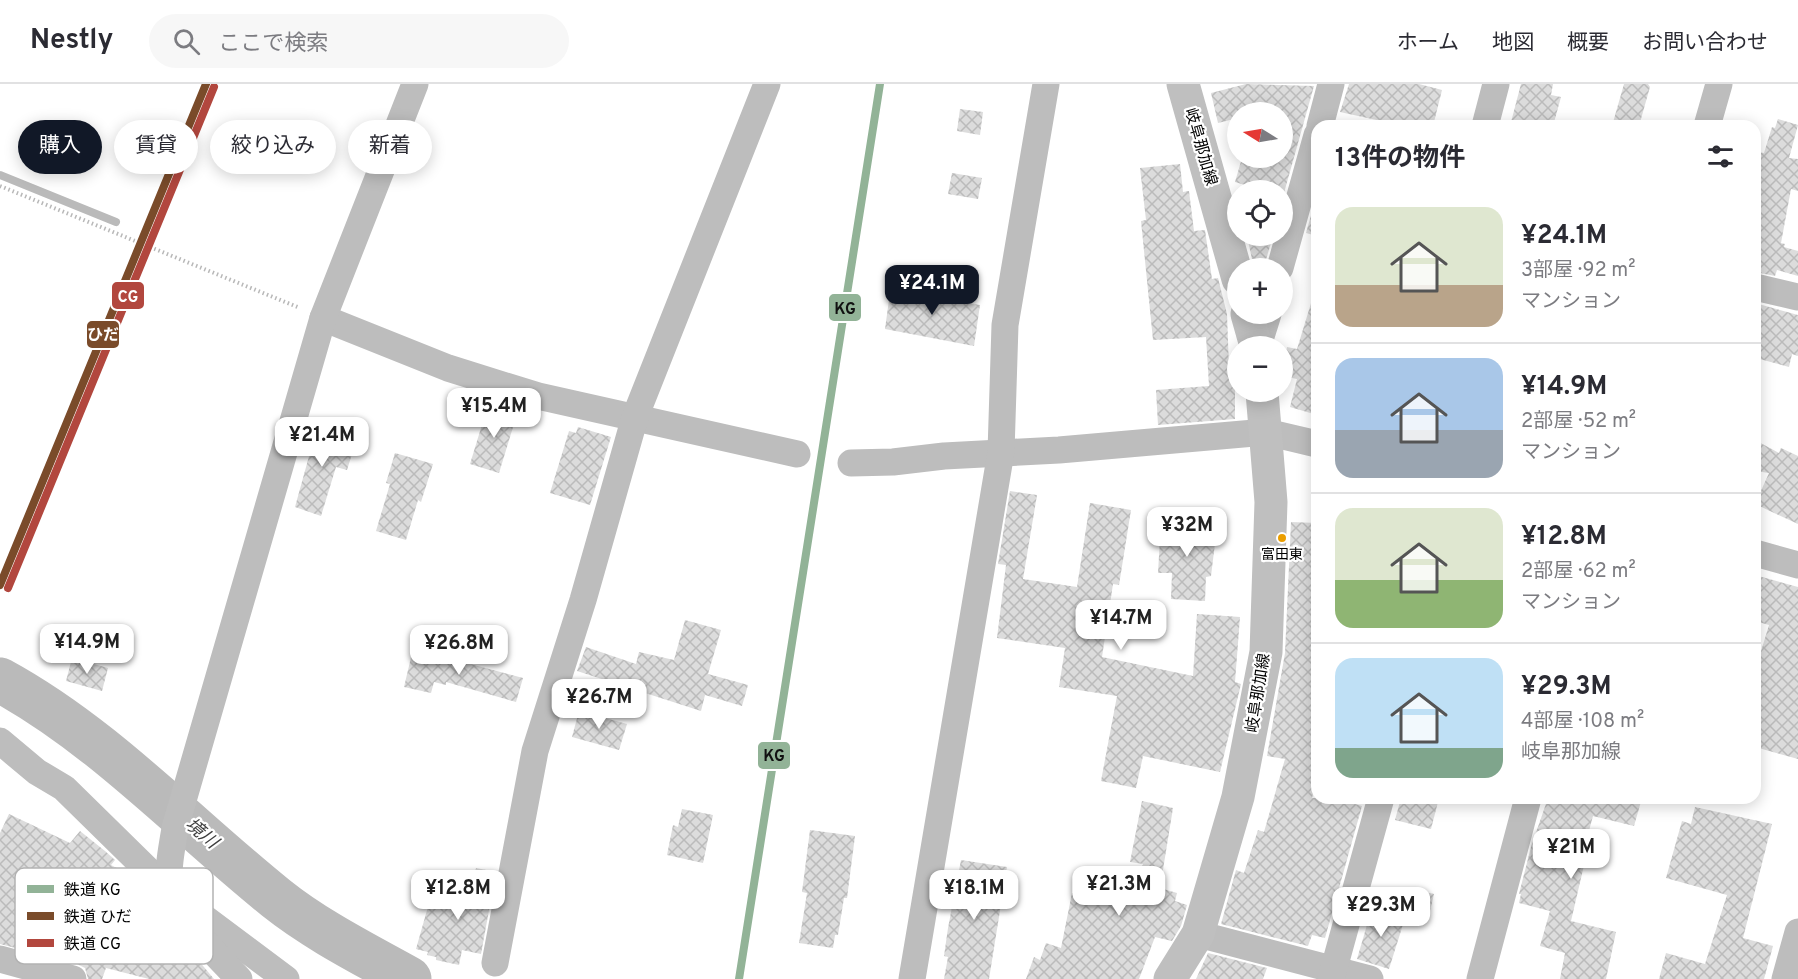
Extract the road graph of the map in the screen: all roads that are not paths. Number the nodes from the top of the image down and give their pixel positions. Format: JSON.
{"nodes":[{"id":1,"x":415,"y":84,"type":"edge"},
{"id":2,"x":767,"y":84,"type":"edge"},
{"id":3,"x":1046,"y":84,"type":"edge"},
{"id":4,"x":1183,"y":84,"type":"edge"},
{"id":5,"x":1331,"y":84,"type":"edge"},
{"id":6,"x":1496,"y":84,"type":"edge"},
{"id":7,"x":1719,"y":84,"type":"edge"},
{"id":8,"x":1322,"y":120,"type":"edge"},
{"id":9,"x":1487,"y":120,"type":"edge"},
{"id":10,"x":1709,"y":120,"type":"edge"},
{"id":11,"x":1311,"y":157,"type":"edge"},
{"id":12,"x":1232,"y":258,"type":"edge"},
{"id":13,"x":1283,"y":258,"type":"edge"},
{"id":14,"x":1761,"y":288,"type":"edge"},
{"id":15,"x":1798,"y":297,"type":"edge"},
{"id":16,"x":322,"y":318,"type":"junction"},
{"id":17,"x":1263,"y":402,"type":"edge"},
{"id":18,"x":635,"y":417,"type":"junction"},
{"id":19,"x":1266,"y":432,"type":"junction"},
{"id":20,"x":1311,"y":443,"type":"edge"},
{"id":21,"x":1001,"y":452,"type":"junction"},
{"id":22,"x":797,"y":454,"type":"dead end"},
{"id":23,"x":851,"y":463,"type":"dead end"},
{"id":24,"x":1761,"y":555,"type":"edge"},
{"id":25,"x":1798,"y":565,"type":"edge"},
{"id":26,"x":0,"y":741,"type":"edge"},
{"id":27,"x":1379,"y":804,"type":"edge"},
{"id":28,"x":1526,"y":804,"type":"edge"},
{"id":29,"x":146,"y":868,"type":"edge"},
{"id":30,"x":170,"y":868,"type":"edge"},
{"id":31,"x":213,"y":924,"type":"edge"},
{"id":32,"x":1798,"y":932,"type":"edge"},
{"id":33,"x":1198,"y":934,"type":"junction"},
{"id":34,"x":213,"y":950,"type":"edge"},
{"id":35,"x":0,"y":959,"type":"edge"},
{"id":36,"x":15,"y":963,"type":"edge"},
{"id":37,"x":495,"y":963,"type":"dead end"},
{"id":38,"x":18,"y":964,"type":"edge"},
{"id":39,"x":1333,"y":974,"type":"edge"},
{"id":40,"x":73,"y":979,"type":"edge"},
{"id":41,"x":239,"y":979,"type":"edge"},
{"id":42,"x":286,"y":979,"type":"edge"},
{"id":43,"x":912,"y":979,"type":"edge"},
{"id":44,"x":1170,"y":979,"type":"edge"},
{"id":45,"x":1370,"y":979,"type":"edge"},
{"id":46,"x":1480,"y":979,"type":"edge"},
{"id":47,"x":1785,"y":979,"type":"edge"}],
"edges":[{"from":1,"to":16,"type":"street"},
{"from":2,"to":18,"type":"street"},
{"from":3,"to":21,"type":"street"},
{"from":4,"to":12,"type":"main road","name":"岐阜那加線"},
{"from":5,"to":8,"type":"street"},
{"from":6,"to":9,"type":"street"},
{"from":7,"to":10,"type":"street"},
{"from":11,"to":13,"type":"street"},
{"from":14,"to":15,"type":"street"},
{"from":16,"to":18,"type":"street"},
{"from":16,"to":30,"type":"street"},
{"from":17,"to":19,"type":"main road","name":"岐阜那加線"},
{"from":18,"to":22,"type":"street"},
{"from":18,"to":37,"type":"street"},
{"from":19,"to":20,"type":"street"},
{"from":19,"to":21,"type":"street"},
{"from":19,"to":33,"type":"main road","name":"岐阜那加線"},
{"from":21,"to":23,"type":"street"},
{"from":21,"to":43,"type":"street"},
{"from":24,"to":25,"type":"street"},
{"from":26,"to":29,"type":"street"},
{"from":27,"to":39,"type":"street"},
{"from":28,"to":46,"type":"street"},
{"from":31,"to":42,"type":"street"},
{"from":32,"to":47,"type":"street"},
{"from":33,"to":39,"type":"street"},
{"from":33,"to":44,"type":"main road","name":"岐阜那加線"},
{"from":34,"to":41,"type":"street"},
{"from":35,"to":36,"type":"street"},
{"from":38,"to":40,"type":"street"},
{"from":39,"to":45,"type":"street"}]}
